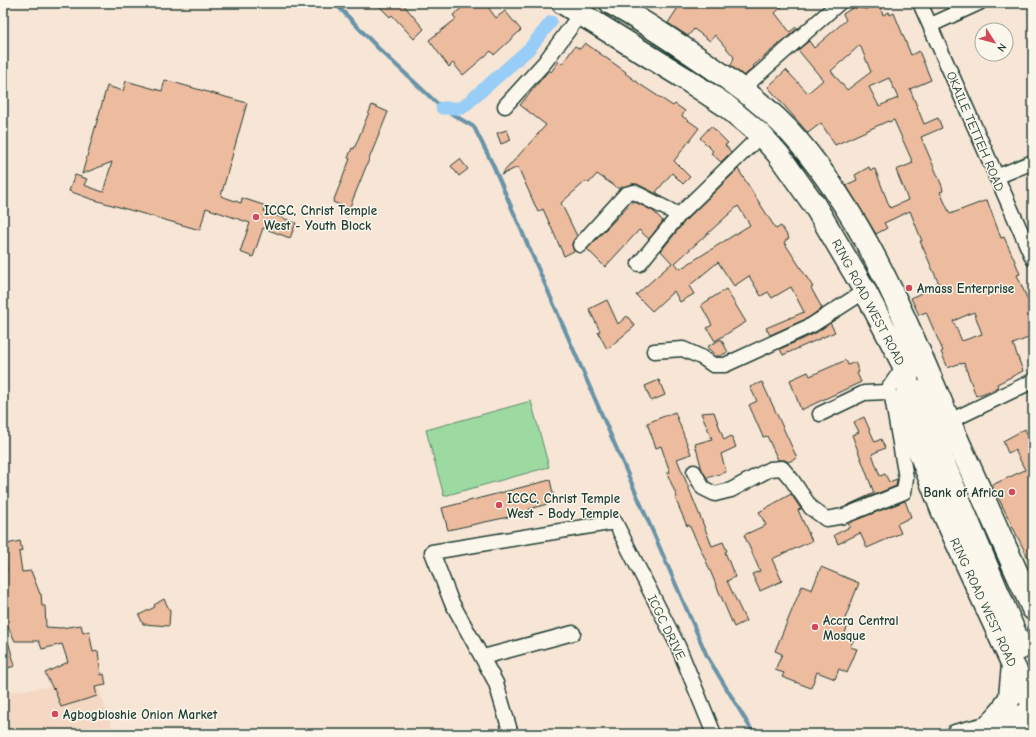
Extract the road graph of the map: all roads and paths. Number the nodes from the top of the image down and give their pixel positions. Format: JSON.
{"nodes":[{"id":1,"x":611,"y":3,"type":"edge"},
{"id":2,"x":634,"y":3,"type":"edge"},
{"id":3,"x":839,"y":3,"type":"edge"},
{"id":4,"x":920,"y":3,"type":"edge"},
{"id":5,"x":979,"y":3,"type":"edge"},
{"id":6,"x":572,"y":8,"type":"edge"},
{"id":7,"x":931,"y":25,"type":"junction"},
{"id":8,"x":652,"y":26,"type":"junction"},
{"id":9,"x":742,"y":89,"type":"junction"},
{"id":10,"x":505,"y":106,"type":"dead end"},
{"id":11,"x":761,"y":134,"type":"junction"},
{"id":12,"x":1033,"y":162,"type":"edge"},
{"id":13,"x":996,"y":177,"type":"junction"},
{"id":14,"x":679,"y":215,"type":"junction"},
{"id":15,"x":580,"y":245,"type":"dead end"},
{"id":16,"x":1033,"y":259,"type":"edge"},
{"id":17,"x":639,"y":264,"type":"dead end"},
{"id":18,"x":865,"y":291,"type":"junction"},
{"id":19,"x":654,"y":351,"type":"dead end"},
{"id":20,"x":905,"y":370,"type":"junction"},
{"id":21,"x":932,"y":380,"type":"junction"},
{"id":22,"x":1033,"y":381,"type":"edge"},
{"id":23,"x":886,"y":392,"type":"junction"},
{"id":24,"x":927,"y":406,"type":"junction"},
{"id":25,"x":820,"y":414,"type":"dead end"},
{"id":26,"x":950,"y":421,"type":"junction"},
{"id":27,"x":694,"y":472,"type":"dead end"},
{"id":28,"x":1033,"y":609,"type":"edge"},
{"id":29,"x":1033,"y":627,"type":"edge"},
{"id":30,"x":573,"y":633,"type":"dead end"},
{"id":31,"x":483,"y":657,"type":"junction"},
{"id":32,"x":1013,"y":666,"type":"junction"},
{"id":33,"x":1033,"y":674,"type":"edge"},
{"id":34,"x":1033,"y":705,"type":"edge"},
{"id":35,"x":1033,"y":710,"type":"edge"},
{"id":36,"x":990,"y":725,"type":"junction"},
{"id":37,"x":1033,"y":730,"type":"edge"},
{"id":38,"x":511,"y":734,"type":"edge"},
{"id":39,"x":714,"y":734,"type":"edge"},
{"id":40,"x":955,"y":734,"type":"edge"}],
"edges":[{"from":1,"to":8,"type":"main road","name":"RING ROAD WEST ROAD"},
{"from":2,"to":8,"type":"main road"},
{"from":3,"to":9,"type":"street"},
{"from":4,"to":7,"type":"street","name":"OKAILE TETTEH ROAD"},
{"from":5,"to":7,"type":"street"},
{"from":6,"to":10,"type":"street"},
{"from":6,"to":11,"type":"main road","name":"RING ROAD WEST ROAD"},
{"from":7,"to":13,"type":"street","name":"OKAILE TETTEH ROAD"},
{"from":8,"to":9,"type":"main road","name":"RING ROAD WEST ROAD"},
{"from":9,"to":21,"type":"main road","name":"RING ROAD WEST ROAD"},
{"from":11,"to":14,"type":"street"},
{"from":11,"to":18,"type":"main road","name":"RING ROAD WEST ROAD"},
{"from":12,"to":13,"type":"street"},
{"from":13,"to":16,"type":"street","name":"OKAILE TETTEH ROAD"},
{"from":14,"to":15,"type":"street"},
{"from":14,"to":17,"type":"street"},
{"from":18,"to":19,"type":"street"},
{"from":18,"to":20,"type":"main road","name":"RING ROAD WEST ROAD"},
{"from":20,"to":23,"type":"street"},
{"from":20,"to":24,"type":"main road"},
{"from":20,"to":32,"type":"main road","name":"RING ROAD WEST ROAD"},
{"from":21,"to":24,"type":"main road"},
{"from":21,"to":26,"type":"main road","name":"RING ROAD WEST ROAD"},
{"from":22,"to":26,"type":"street"},
{"from":23,"to":25,"type":"street"},
{"from":23,"to":27,"type":"street"},
{"from":24,"to":29,"type":"main road"},
{"from":24,"to":33,"type":"main road","name":"RING ROAD WEST ROAD"},
{"from":26,"to":28,"type":"main road","name":"RING ROAD WEST ROAD"},
{"from":30,"to":31,"type":"street"},
{"from":31,"to":38,"type":"street"},
{"from":31,"to":39,"type":"street","name":"ICGC DRIVE"},
{"from":32,"to":34,"type":"main road","name":"RING ROAD WEST ROAD"},
{"from":32,"to":36,"type":"main road"},
{"from":35,"to":36,"type":"street"},
{"from":36,"to":37,"type":"main road"},
{"from":36,"to":40,"type":"street"}]}
